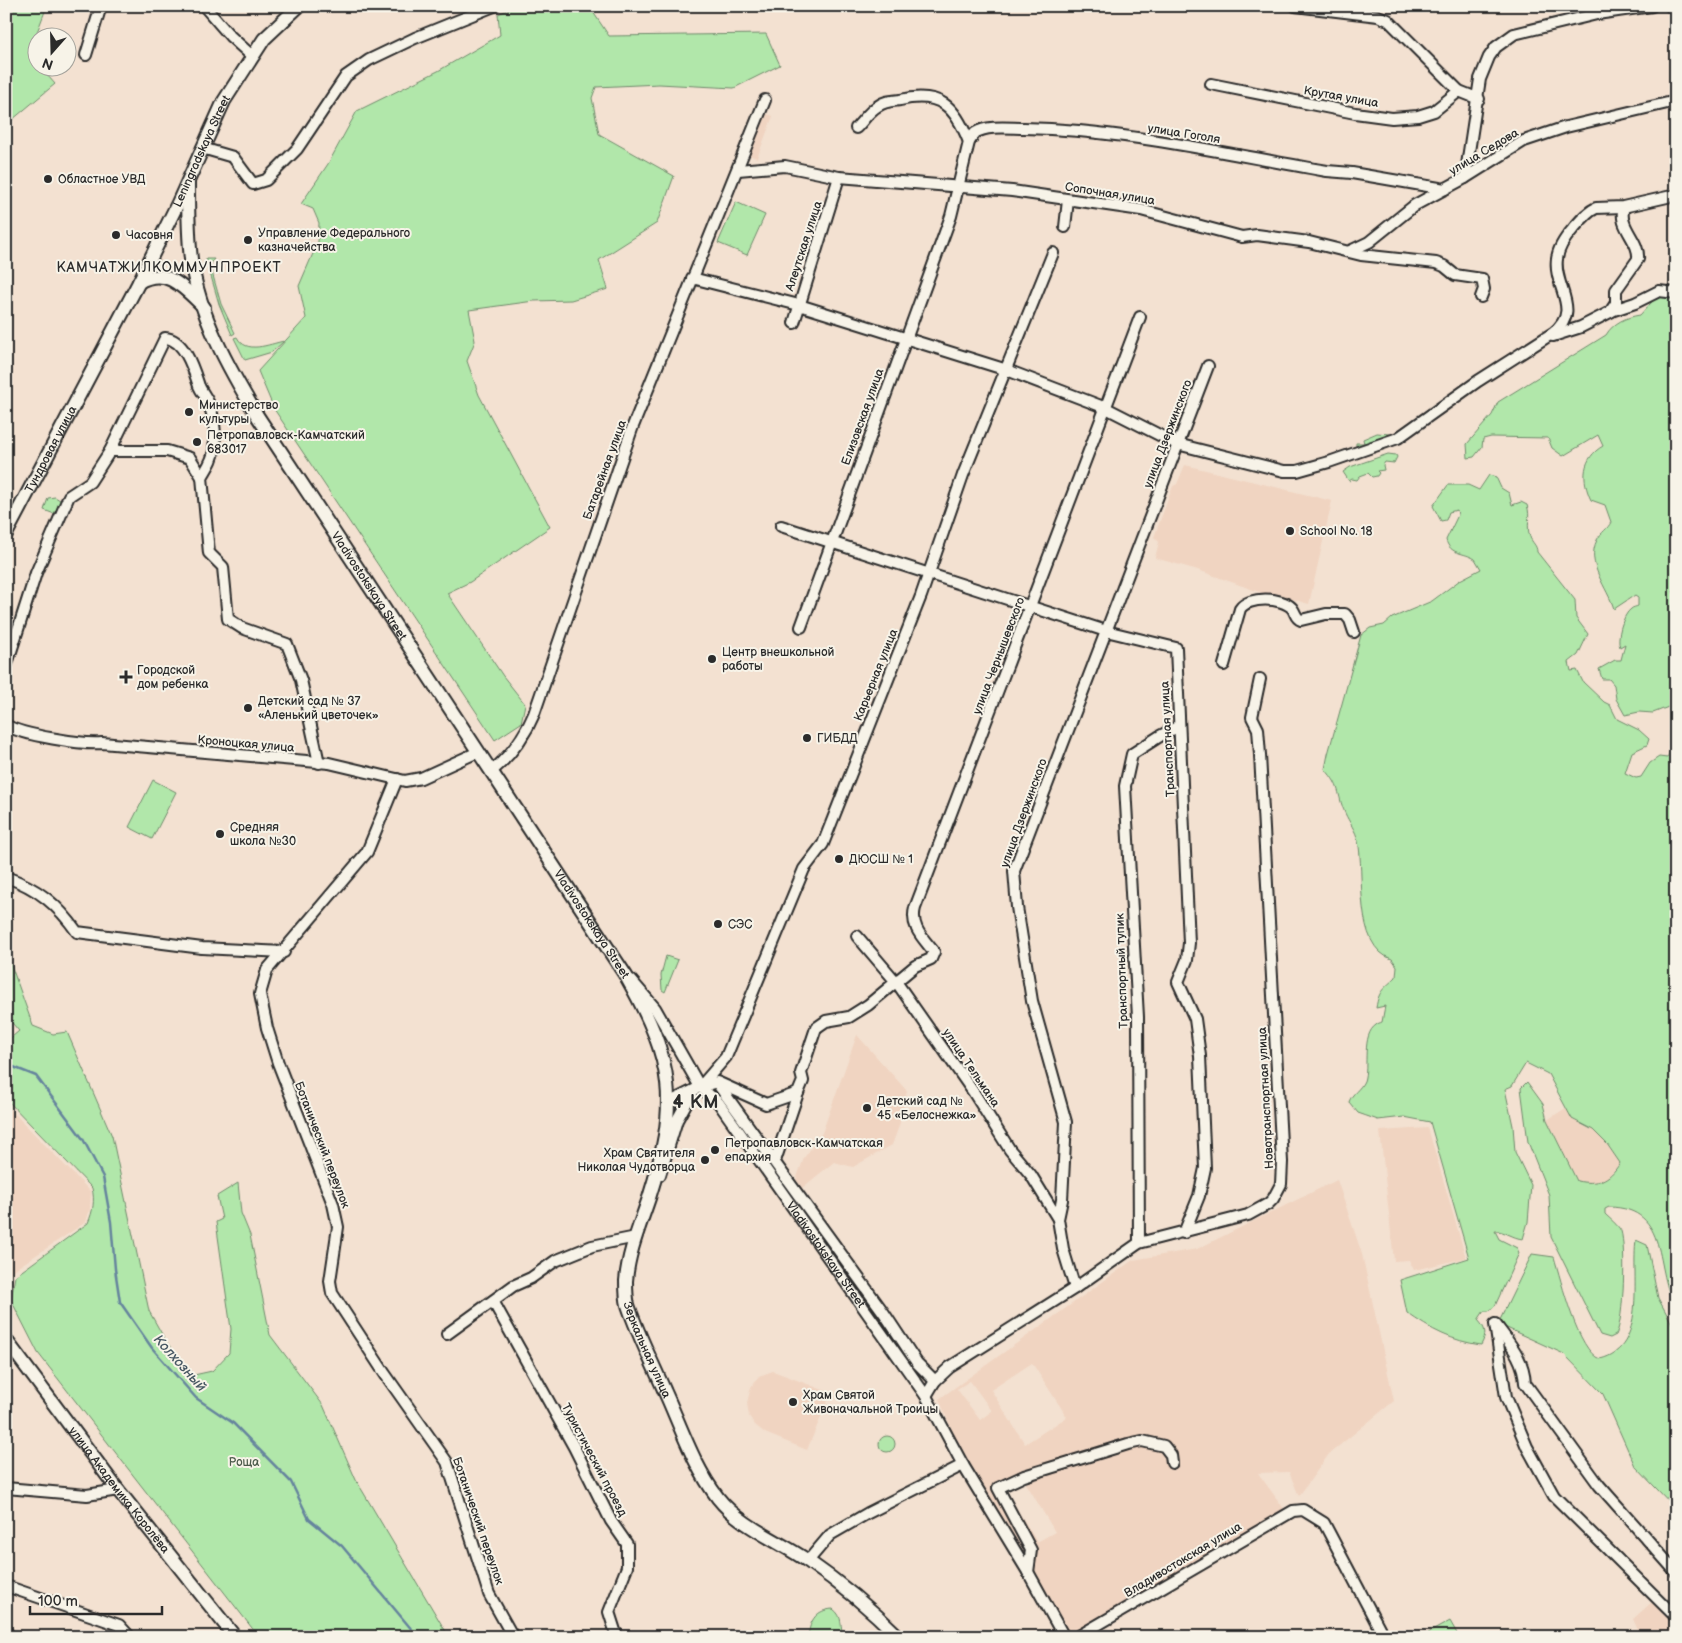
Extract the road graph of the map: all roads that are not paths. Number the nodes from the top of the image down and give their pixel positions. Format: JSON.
{"nodes":[{"id":1,"x":101,"y":6,"type":"edge"},
{"id":2,"x":204,"y":6,"type":"edge"},
{"id":3,"x":299,"y":6,"type":"edge"},
{"id":4,"x":494,"y":6,"type":"edge"},
{"id":5,"x":1295,"y":6,"type":"edge"},
{"id":6,"x":1652,"y":6,"type":"edge"},
{"id":7,"x":1670,"y":6,"type":"edge"},
{"id":8,"x":1676,"y":10,"type":"edge"},
{"id":9,"x":86,"y":55,"type":"dead end"},
{"id":10,"x":252,"y":56,"type":"junction"},
{"id":11,"x":1211,"y":84,"type":"dead end"},
{"id":12,"x":1459,"y":91,"type":"junction"},
{"id":13,"x":1479,"y":99,"type":"junction"},
{"id":14,"x":765,"y":100,"type":"dead end"},
{"id":15,"x":1676,"y":102,"type":"edge"},
{"id":16,"x":856,"y":128,"type":"dead end"},
{"id":17,"x":969,"y":142,"type":"junction"},
{"id":18,"x":202,"y":148,"type":"junction"},
{"id":19,"x":738,"y":170,"type":"junction"},
{"id":20,"x":839,"y":178,"type":"junction"},
{"id":21,"x":1466,"y":178,"type":"junction"},
{"id":22,"x":188,"y":183,"type":"junction"},
{"id":23,"x":957,"y":188,"type":"junction"},
{"id":24,"x":1445,"y":189,"type":"junction"},
{"id":25,"x":1676,"y":194,"type":"edge"},
{"id":26,"x":1068,"y":200,"type":"junction"},
{"id":27,"x":1624,"y":207,"type":"junction"},
{"id":28,"x":1065,"y":227,"type":"dead end"},
{"id":29,"x":162,"y":235,"type":"junction"},
{"id":30,"x":190,"y":245,"type":"junction"},
{"id":31,"x":1350,"y":251,"type":"junction"},
{"id":32,"x":1053,"y":253,"type":"dead end"},
{"id":33,"x":692,"y":278,"type":"junction"},
{"id":34,"x":139,"y":282,"type":"junction"},
{"id":35,"x":1676,"y":292,"type":"edge"},
{"id":36,"x":1481,"y":297,"type":"dead end"},
{"id":37,"x":798,"y":305,"type":"junction"},
{"id":38,"x":204,"y":307,"type":"junction"},
{"id":39,"x":1610,"y":312,"type":"junction"},
{"id":40,"x":1140,"y":318,"type":"dead end"},
{"id":41,"x":794,"y":323,"type":"dead end"},
{"id":42,"x":905,"y":340,"type":"junction"},
{"id":43,"x":1541,"y":341,"type":"junction"},
{"id":44,"x":97,"y":364,"type":"joint"},
{"id":45,"x":1208,"y":366,"type":"dead end"},
{"id":46,"x":1007,"y":370,"type":"junction"},
{"id":47,"x":1106,"y":408,"type":"junction"},
{"id":48,"x":1177,"y":444,"type":"junction"},
{"id":49,"x":110,"y":451,"type":"junction"},
{"id":50,"x":202,"y":477,"type":"junction"},
{"id":51,"x":781,"y":526,"type":"dead end"},
{"id":52,"x":6,"y":534,"type":"edge"},
{"id":53,"x":831,"y":541,"type":"junction"},
{"id":54,"x":929,"y":573,"type":"junction"},
{"id":55,"x":1031,"y":607,"type":"junction"},
{"id":56,"x":801,"y":627,"type":"dead end"},
{"id":57,"x":1106,"y":632,"type":"junction"},
{"id":58,"x":1354,"y":632,"type":"dead end"},
{"id":59,"x":1224,"y":665,"type":"dead end"},
{"id":60,"x":6,"y":667,"type":"edge"},
{"id":61,"x":1260,"y":679,"type":"dead end"},
{"id":62,"x":6,"y":725,"type":"edge"},
{"id":63,"x":1179,"y":726,"type":"junction"},
{"id":64,"x":478,"y":752,"type":"junction"},
{"id":65,"x":319,"y":762,"type":"junction"},
{"id":66,"x":491,"y":772,"type":"junction"},
{"id":67,"x":397,"y":780,"type":"junction"},
{"id":68,"x":6,"y":876,"type":"edge"},
{"id":69,"x":857,"y":936,"type":"dead end"},
{"id":70,"x":284,"y":952,"type":"junction"},
{"id":71,"x":626,"y":976,"type":"junction"},
{"id":72,"x":897,"y":983,"type":"junction"},
{"id":73,"x":717,"y":1082,"type":"junction"},
{"id":74,"x":697,"y":1088,"type":"junction"},
{"id":75,"x":798,"y":1094,"type":"junction"},
{"id":76,"x":668,"y":1103,"type":"junction"},
{"id":77,"x":775,"y":1161,"type":"junction"},
{"id":78,"x":652,"y":1188,"type":"junction"},
{"id":79,"x":1058,"y":1219,"type":"junction"},
{"id":80,"x":1184,"y":1233,"type":"junction"},
{"id":81,"x":636,"y":1237,"type":"junction"},
{"id":82,"x":1139,"y":1243,"type":"junction"},
{"id":83,"x":1075,"y":1288,"type":"junction"},
{"id":84,"x":493,"y":1301,"type":"junction"},
{"id":85,"x":447,"y":1334,"type":"dead end"},
{"id":86,"x":6,"y":1340,"type":"edge"},
{"id":87,"x":935,"y":1381,"type":"junction"},
{"id":88,"x":926,"y":1396,"type":"junction"},
{"id":89,"x":1172,"y":1463,"type":"dead end"},
{"id":90,"x":963,"y":1465,"type":"junction"},
{"id":91,"x":6,"y":1488,"type":"edge"},
{"id":92,"x":118,"y":1490,"type":"junction"},
{"id":93,"x":808,"y":1561,"type":"junction"},
{"id":94,"x":1028,"y":1572,"type":"junction"},
{"id":95,"x":1676,"y":1572,"type":"edge"},
{"id":96,"x":6,"y":1586,"type":"edge"},
{"id":97,"x":1676,"y":1617,"type":"edge"},
{"id":98,"x":6,"y":1632,"type":"edge"},
{"id":99,"x":11,"y":1637,"type":"edge"},
{"id":100,"x":130,"y":1637,"type":"edge"},
{"id":101,"x":234,"y":1637,"type":"edge"},
{"id":102,"x":513,"y":1637,"type":"edge"},
{"id":103,"x":617,"y":1637,"type":"edge"},
{"id":104,"x":899,"y":1637,"type":"edge"},
{"id":105,"x":1064,"y":1637,"type":"edge"},
{"id":106,"x":1077,"y":1637,"type":"edge"},
{"id":107,"x":1384,"y":1637,"type":"edge"}],
"edges":[{"from":1,"to":9,"type":"street"},
{"from":2,"to":10,"type":"street"},
{"from":3,"to":10,"type":"main road","name":"Leningradskaya Street"},
{"from":4,"to":18,"type":"street"},
{"from":5,"to":12,"type":"street"},
{"from":6,"to":13,"type":"street"},
{"from":7,"to":8,"type":"street"},
{"from":10,"to":18,"type":"main road","name":"Leningradskaya Street"},
{"from":11,"to":12,"type":"street","name":"Крутая улица"},
{"from":12,"to":13,"type":"street"},
{"from":13,"to":21,"type":"street"},
{"from":14,"to":19,"type":"street","name":"Батарейная улица"},
{"from":15,"to":21,"type":"street","name":"улица Седова"},
{"from":16,"to":17,"type":"street"},
{"from":17,"to":23,"type":"street"},
{"from":17,"to":24,"type":"street","name":"улица Гоголя"},
{"from":18,"to":22,"type":"main road","name":"Leningradskaya Street"},
{"from":19,"to":20,"type":"street","name":"Сопочная улица"},
{"from":19,"to":33,"type":"street","name":"Батарейная улица"},
{"from":20,"to":23,"type":"street","name":"Сопочная улица"},
{"from":20,"to":37,"type":"street","name":"Алеутская улица"},
{"from":21,"to":24,"type":"street","name":"улица Седова"},
{"from":22,"to":29,"type":"main road","name":"Leningradskaya Street"},
{"from":22,"to":30,"type":"main road","name":"Vladivostokskaya Street"},
{"from":23,"to":26,"type":"street","name":"Сопочная улица"},
{"from":23,"to":42,"type":"street","name":"Елизовская улица"},
{"from":24,"to":31,"type":"street","name":"улица Седова"},
{"from":25,"to":27,"type":"street"},
{"from":26,"to":28,"type":"street"},
{"from":26,"to":31,"type":"street","name":"Сопочная улица"},
{"from":27,"to":39,"type":"street"},
{"from":27,"to":43,"type":"street"},
{"from":29,"to":30,"type":"main road"},
{"from":29,"to":34,"type":"main road","name":"Leningradskaya Street"},
{"from":30,"to":38,"type":"main road","name":"Vladivostokskaya Street"},
{"from":31,"to":36,"type":"street","name":"Сопочная улица"},
{"from":32,"to":46,"type":"street","name":"Карьерная улица"},
{"from":33,"to":37,"type":"street"},
{"from":33,"to":66,"type":"street","name":"Батарейная улица"},
{"from":34,"to":38,"type":"main road"},
{"from":34,"to":44,"type":"main road","name":"Leningradskaya Street"},
{"from":35,"to":39,"type":"street"},
{"from":37,"to":41,"type":"street","name":"Алеутская улица"},
{"from":37,"to":42,"type":"street"},
{"from":38,"to":64,"type":"main road","name":"Vladivostokskaya Street"},
{"from":39,"to":43,"type":"street"},
{"from":40,"to":47,"type":"street","name":"улица Чернышевского"},
{"from":42,"to":46,"type":"street"},
{"from":42,"to":53,"type":"street","name":"Елизовская улица"},
{"from":43,"to":48,"type":"street"},
{"from":44,"to":52,"type":"main road","name":"Тундровая улица"},
{"from":45,"to":48,"type":"street","name":"улица Дзержинского"},
{"from":46,"to":47,"type":"street"},
{"from":46,"to":54,"type":"street","name":"Карьерная улица"},
{"from":47,"to":48,"type":"street"},
{"from":47,"to":55,"type":"street","name":"улица Чернышевского"},
{"from":48,"to":57,"type":"street","name":"улица Дзержинского"},
{"from":49,"to":50,"type":"street"},
{"from":49,"to":50,"type":"street"},
{"from":49,"to":60,"type":"street"},
{"from":50,"to":65,"type":"street"},
{"from":51,"to":53,"type":"street","name":"Транспортная улица"},
{"from":53,"to":54,"type":"street","name":"Транспортная улица"},
{"from":53,"to":56,"type":"street","name":"Елизовская улица"},
{"from":54,"to":55,"type":"street","name":"Транспортная улица"},
{"from":54,"to":74,"type":"street","name":"Карьерная улица"},
{"from":55,"to":57,"type":"street","name":"Транспортная улица"},
{"from":55,"to":72,"type":"street","name":"улица Чернышевского"},
{"from":57,"to":63,"type":"street","name":"Транспортная улица"},
{"from":57,"to":79,"type":"street","name":"улица Дзержинского"},
{"from":58,"to":59,"type":"street"},
{"from":61,"to":80,"type":"street","name":"Новотранспортная улица"},
{"from":62,"to":65,"type":"street","name":"Кроноцкая улица"},
{"from":63,"to":80,"type":"street","name":"Транспортная улица"},
{"from":63,"to":82,"type":"street","name":"Транспортный тупик"},
{"from":64,"to":66,"type":"main road","name":"Vladivostokskaya Street"},
{"from":64,"to":67,"type":"street","name":"Кроноцкая улица"},
{"from":65,"to":67,"type":"street","name":"Кроноцкая улица"},
{"from":66,"to":71,"type":"main road","name":"Vladivostokskaya Street"},
{"from":67,"to":70,"type":"street","name":"Ботанический переулок"},
{"from":68,"to":70,"type":"street"},
{"from":69,"to":72,"type":"street","name":"улица Тельмана"},
{"from":70,"to":102,"type":"street","name":"Ботанический переулок"},
{"from":71,"to":74,"type":"street","name":"Vladivostokskaya Street"},
{"from":71,"to":76,"type":"main road","name":"Зеркальная улица"},
{"from":72,"to":75,"type":"street"},
{"from":72,"to":79,"type":"street","name":"улица Тельмана"},
{"from":73,"to":74,"type":"street"},
{"from":73,"to":75,"type":"street"},
{"from":73,"to":77,"type":"street"},
{"from":74,"to":76,"type":"street","name":"Карьерная улица"},
{"from":74,"to":78,"type":"street","name":"Карьерная улица"},
{"from":74,"to":88,"type":"street","name":"Vladivostokskaya Street"},
{"from":75,"to":77,"type":"street"},
{"from":76,"to":78,"type":"main road","name":"Зеркальная улица"},
{"from":77,"to":87,"type":"street"},
{"from":78,"to":81,"type":"main road","name":"Зеркальная улица"},
{"from":79,"to":83,"type":"street","name":"улица Дзержинского"},
{"from":80,"to":82,"type":"street","name":"Новотранспортная улица"},
{"from":81,"to":84,"type":"street"},
{"from":81,"to":93,"type":"main road","name":"Зеркальная улица"},
{"from":82,"to":83,"type":"street","name":"Новотранспортная улица"},
{"from":83,"to":87,"type":"street","name":"Новотранспортная улица"},
{"from":84,"to":85,"type":"street"},
{"from":84,"to":103,"type":"street","name":"Туристический проезд"},
{"from":86,"to":92,"type":"main road","name":"улица Академика Королёва"},
{"from":87,"to":88,"type":"street","name":"Новотранспортная улица"},
{"from":88,"to":90,"type":"street","name":"Vladivostokskaya Street"},
{"from":89,"to":94,"type":"street"},
{"from":90,"to":93,"type":"street"},
{"from":90,"to":94,"type":"street","name":"Vladivostokskaya Street"},
{"from":91,"to":92,"type":"street"},
{"from":92,"to":101,"type":"main road","name":"улица Академика Королёва"},
{"from":93,"to":104,"type":"main road","name":"Зеркальная улица"},
{"from":94,"to":105,"type":"street","name":"Vladivostokskaya Street"},
{"from":95,"to":97,"type":"street"},
{"from":96,"to":100,"type":"street"},
{"from":98,"to":99,"type":"street"},
{"from":106,"to":107,"type":"street","name":"Владивостокская улица"}]}
